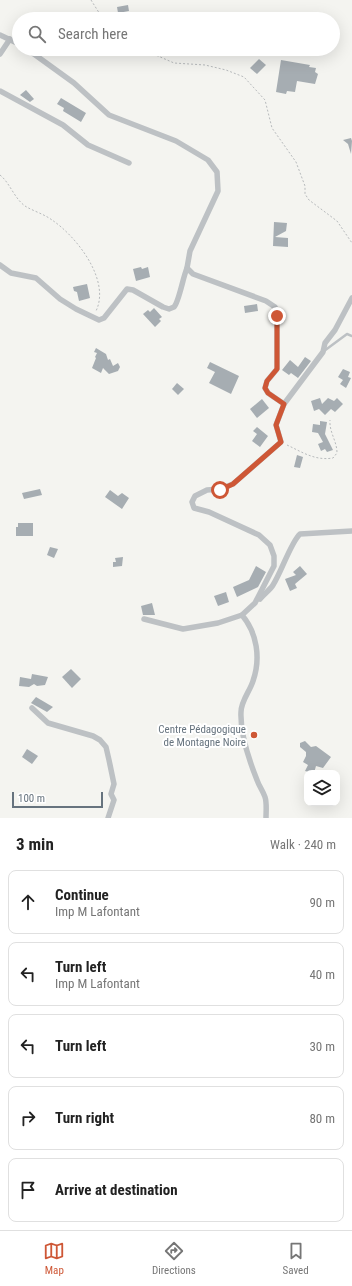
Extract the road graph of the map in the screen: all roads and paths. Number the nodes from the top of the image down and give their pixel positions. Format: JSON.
{"nodes":[{"id":1,"x":91,"y":0,"type":"edge"},
{"id":2,"x":99,"y":12,"type":"edge"},
{"id":3,"x":0,"y":35,"type":"edge"},
{"id":4,"x":10,"y":39,"type":"joint"},
{"id":5,"x":0,"y":54,"type":"edge"},
{"id":6,"x":37,"y":56,"type":"edge"},
{"id":7,"x":158,"y":56,"type":"edge"},
{"id":8,"x":0,"y":90,"type":"edge"},
{"id":9,"x":129,"y":163,"type":"dead end"},
{"id":10,"x":0,"y":175,"type":"edge"},
{"id":11,"x":352,"y":243,"type":"edge"},
{"id":12,"x":0,"y":265,"type":"edge"},
{"id":13,"x":187,"y":268,"type":"junction"},
{"id":14,"x":352,"y":298,"type":"edge"},
{"id":15,"x":92,"y":318,"type":"junction"},
{"id":16,"x":352,"y":336,"type":"edge"},
{"id":17,"x":322,"y":352,"type":"junction"},
{"id":18,"x":284,"y":404,"type":"junction"},
{"id":19,"x":330,"y":420,"type":"dead end"},
{"id":20,"x":281,"y":442,"type":"junction"},
{"id":21,"x":352,"y":531,"type":"edge"},
{"id":22,"x":255,"y":603,"type":"junction"},
{"id":23,"x":242,"y":615,"type":"junction"},
{"id":24,"x":144,"y":619,"type":"dead end"},
{"id":25,"x":32,"y":708,"type":"dead end"},
{"id":26,"x":108,"y":818,"type":"edge"},
{"id":27,"x":266,"y":818,"type":"edge"}],
"edges":[{"from":1,"to":2,"type":"path"},
{"from":3,"to":4,"type":"street"},
{"from":4,"to":5,"type":"street"},
{"from":6,"to":13,"type":"street"},
{"from":7,"to":11,"type":"path"},
{"from":8,"to":9,"type":"street"},
{"from":10,"to":15,"type":"path"},
{"from":12,"to":15,"type":"street"},
{"from":13,"to":15,"type":"street"},
{"from":13,"to":18,"type":"street"},
{"from":14,"to":17,"type":"street"},
{"from":16,"to":17,"type":"lane"},
{"from":17,"to":18,"type":"street"},
{"from":18,"to":20,"type":"street"},
{"from":19,"to":20,"type":"path"},
{"from":20,"to":22,"type":"street"},
{"from":21,"to":22,"type":"street"},
{"from":22,"to":23,"type":"street"},
{"from":23,"to":24,"type":"street"},
{"from":23,"to":27,"type":"street"},
{"from":25,"to":26,"type":"street"}]}
